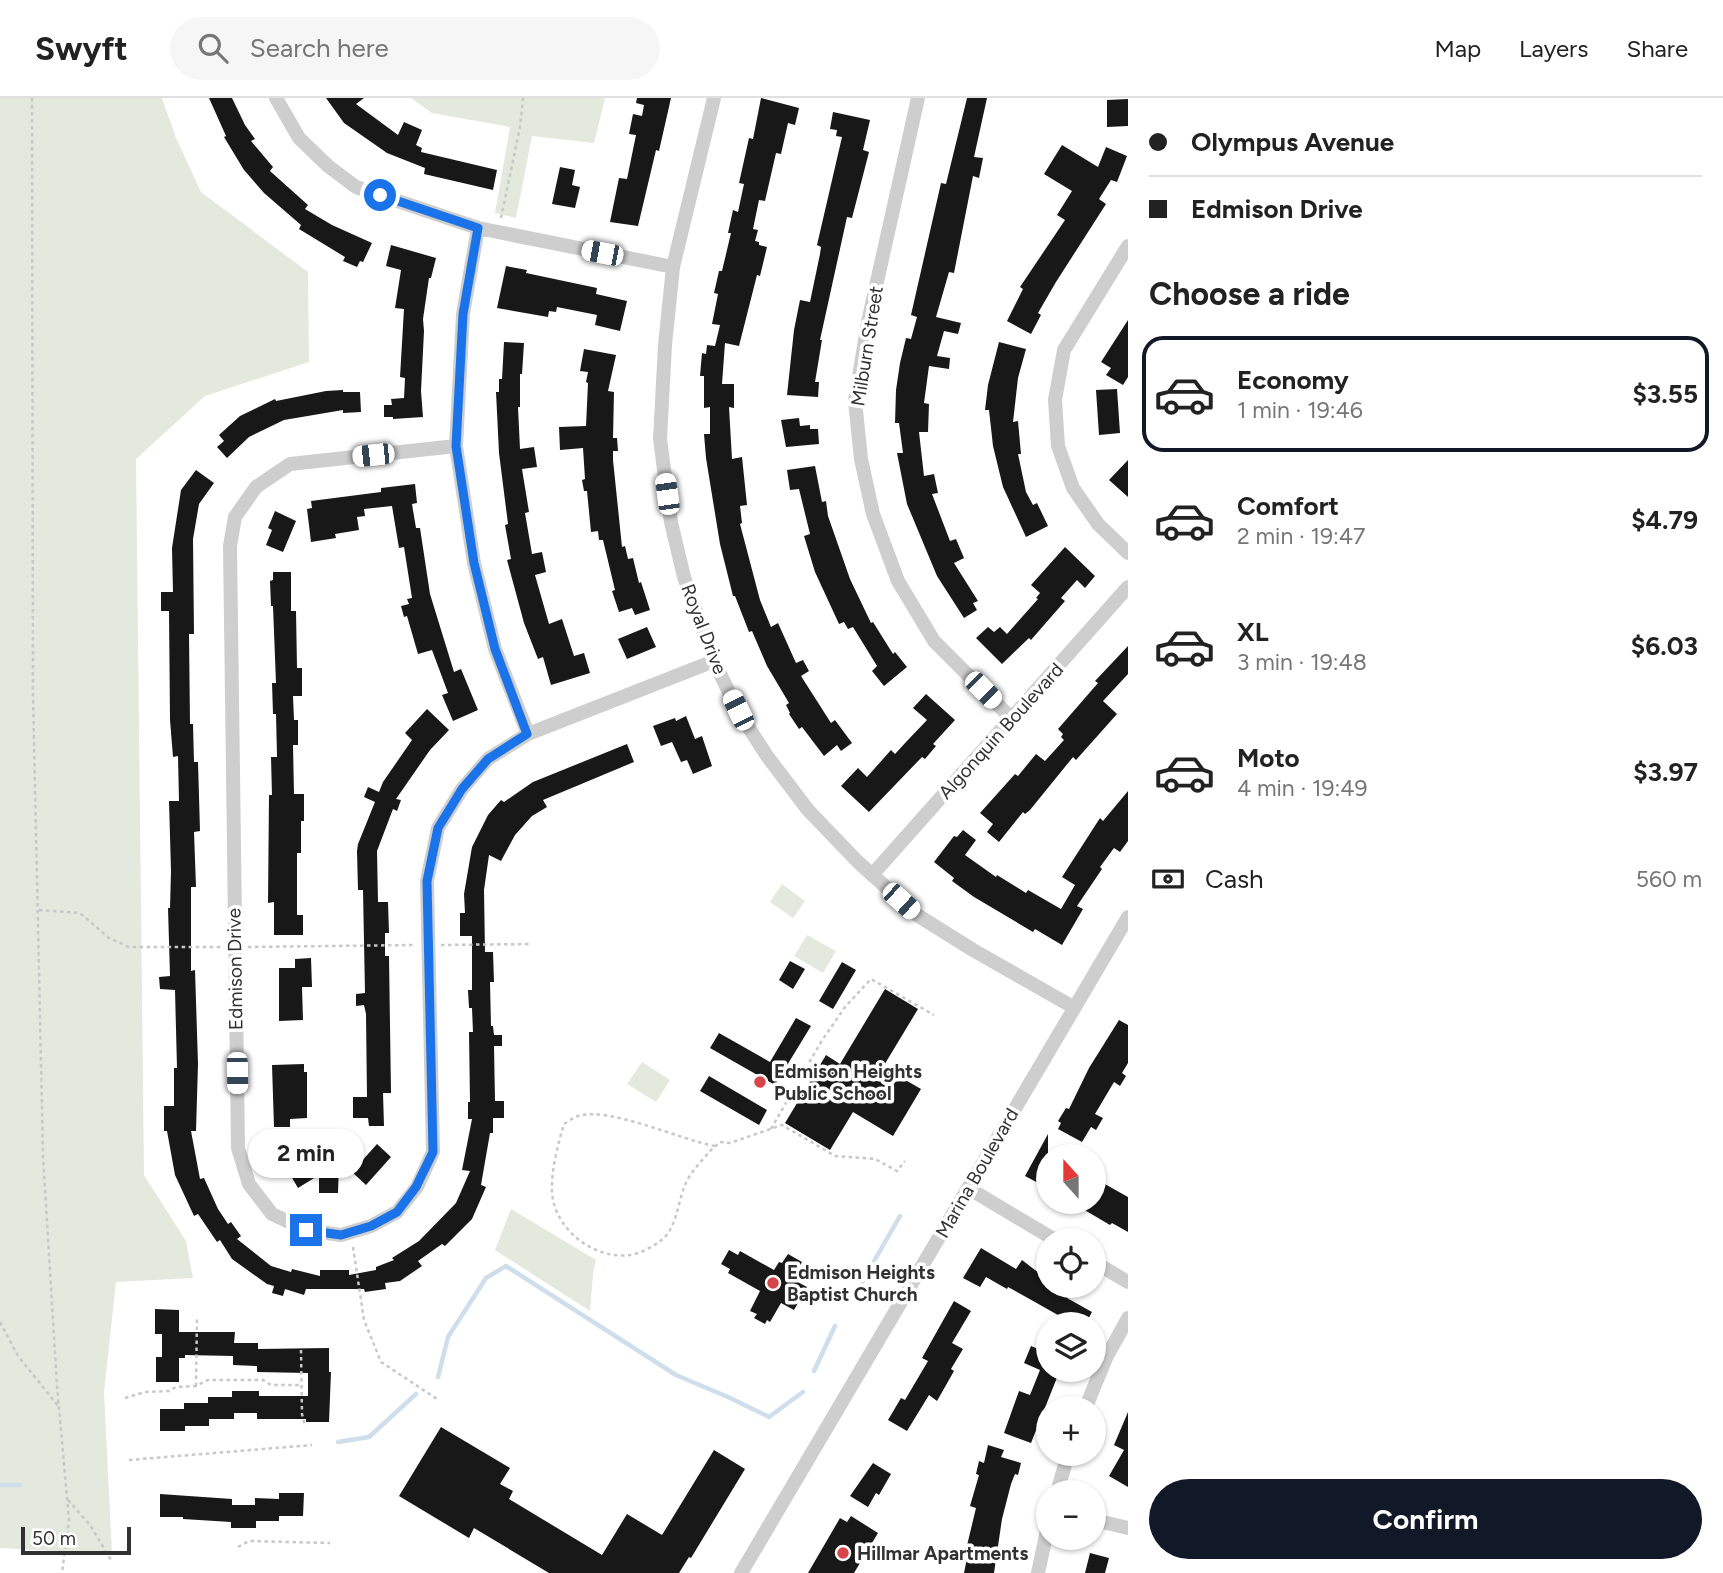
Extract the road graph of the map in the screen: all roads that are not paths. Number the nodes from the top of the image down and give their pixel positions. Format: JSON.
{"nodes":[{"id":1,"x":276,"y":98,"type":"edge"},
{"id":2,"x":714,"y":98,"type":"edge"},
{"id":3,"x":918,"y":98,"type":"edge"},
{"id":4,"x":478,"y":228,"type":"junction"},
{"id":5,"x":1128,"y":246,"type":"edge"},
{"id":6,"x":673,"y":267,"type":"junction"},
{"id":7,"x":456,"y":446,"type":"junction"},
{"id":8,"x":1128,"y":553,"type":"edge"},
{"id":9,"x":1128,"y":587,"type":"edge"},
{"id":10,"x":714,"y":660,"type":"junction"},
{"id":11,"x":1012,"y":719,"type":"junction"},
{"id":12,"x":527,"y":734,"type":"junction"},
{"id":13,"x":872,"y":875,"type":"junction"},
{"id":14,"x":1128,"y":917,"type":"edge"},
{"id":15,"x":1073,"y":1007,"type":"junction"},
{"id":16,"x":968,"y":1188,"type":"junction"},
{"id":17,"x":1036,"y":1228,"type":"edge"},
{"id":18,"x":1106,"y":1269,"type":"edge"},
{"id":19,"x":1128,"y":1282,"type":"edge"},
{"id":20,"x":1128,"y":1318,"type":"edge"},
{"id":21,"x":1090,"y":1396,"type":"edge"},
{"id":22,"x":1106,"y":1523,"type":"edge"},
{"id":23,"x":1128,"y":1528,"type":"edge"},
{"id":24,"x":1043,"y":1550,"type":"edge"},
{"id":25,"x":741,"y":1573,"type":"edge"},
{"id":26,"x":1038,"y":1573,"type":"edge"}],
"edges":[{"from":1,"to":4,"type":"street"},
{"from":2,"to":6,"type":"street","name":"Royal Drive"},
{"from":3,"to":11,"type":"street","name":"Milburn Street"},
{"from":4,"to":6,"type":"street"},
{"from":4,"to":7,"type":"street"},
{"from":5,"to":8,"type":"street"},
{"from":6,"to":10,"type":"street","name":"Royal Drive"},
{"from":7,"to":12,"type":"street"},
{"from":7,"to":12,"type":"street","name":"Edmison Drive"},
{"from":9,"to":11,"type":"street","name":"Algonquin Boulevard"},
{"from":10,"to":12,"type":"street","name":"Edmison Drive"},
{"from":10,"to":13,"type":"street","name":"Royal Drive"},
{"from":11,"to":13,"type":"street","name":"Algonquin Boulevard"},
{"from":13,"to":15,"type":"street","name":"Royal Drive"},
{"from":14,"to":15,"type":"street","name":"Marina Boulevard"},
{"from":15,"to":16,"type":"street","name":"Marina Boulevard"},
{"from":16,"to":17,"type":"street"},
{"from":16,"to":25,"type":"street","name":"Marina Boulevard"},
{"from":18,"to":19,"type":"street"},
{"from":20,"to":21,"type":"street"},
{"from":22,"to":23,"type":"street"},
{"from":24,"to":26,"type":"street"}]}
